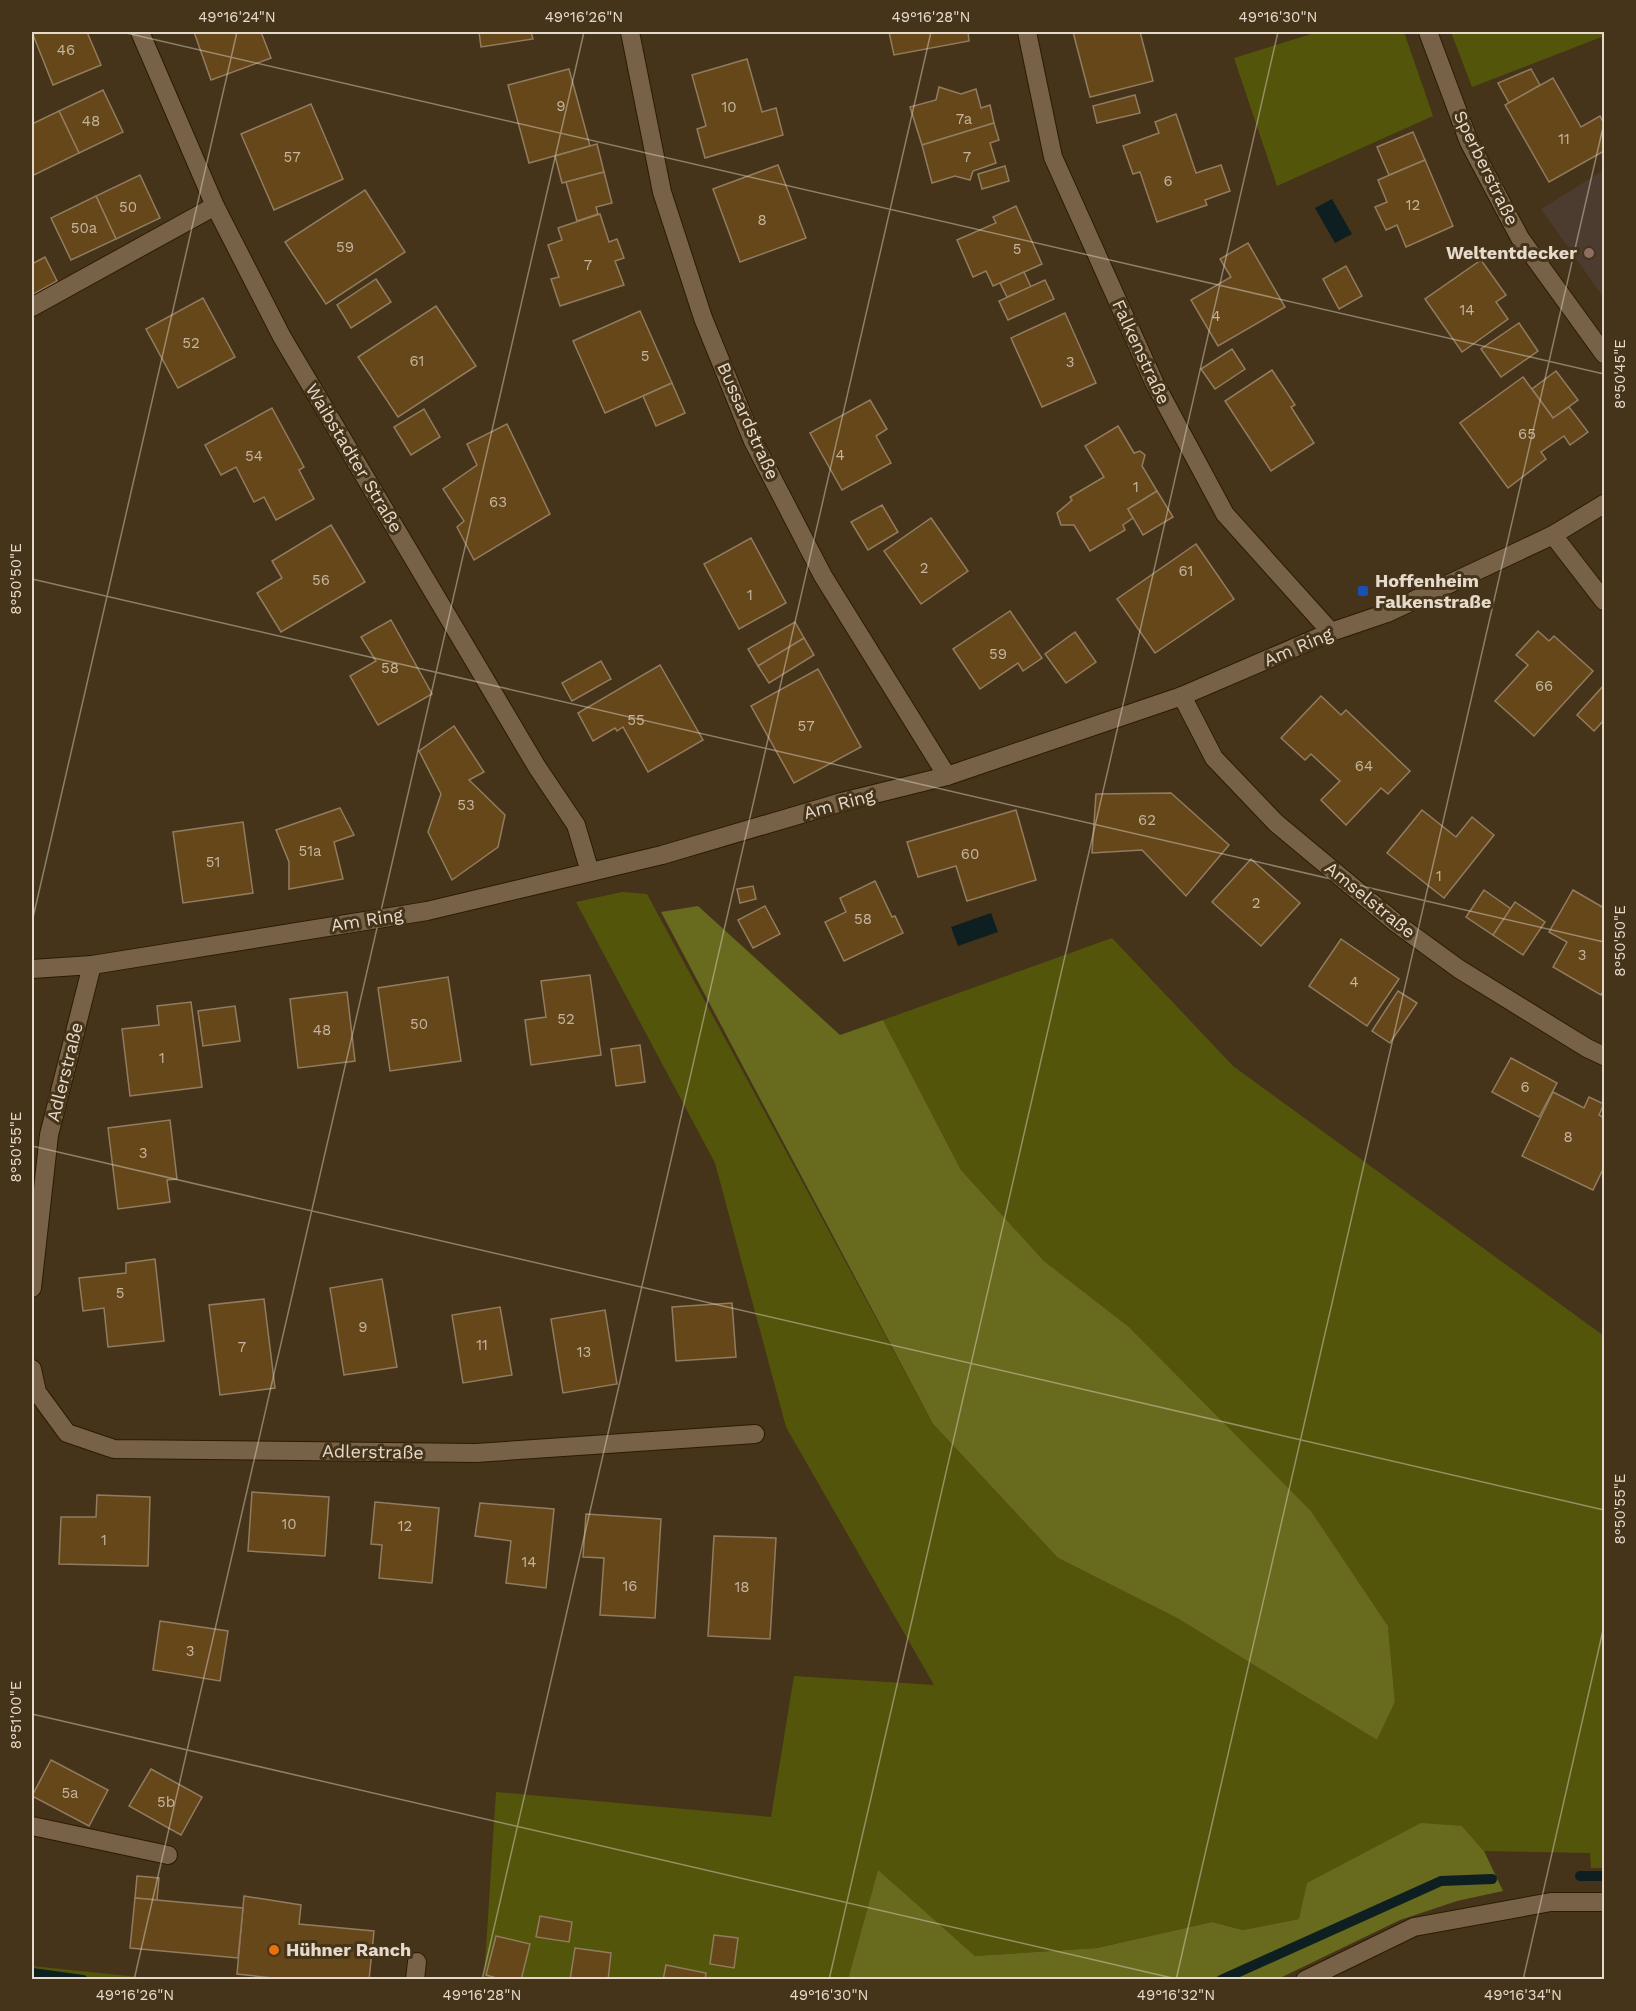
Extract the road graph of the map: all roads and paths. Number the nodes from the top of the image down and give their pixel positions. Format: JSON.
{"nodes":[{"id":1,"x":140,"y":32,"type":"edge"},
{"id":2,"x":630,"y":32,"type":"edge"},
{"id":3,"x":1027,"y":32,"type":"edge"},
{"id":4,"x":1428,"y":32,"type":"edge"},
{"id":5,"x":215,"y":206,"type":"junction"},
{"id":6,"x":32,"y":307,"type":"edge"},
{"id":7,"x":1605,"y":354,"type":"edge"},
{"id":8,"x":1605,"y":504,"type":"edge"},
{"id":9,"x":1553,"y":535,"type":"junction"},
{"id":10,"x":1605,"y":601,"type":"edge"},
{"id":11,"x":1332,"y":632,"type":"junction"},
{"id":12,"x":1182,"y":696,"type":"junction"},
{"id":13,"x":946,"y":776,"type":"junction"},
{"id":14,"x":590,"y":872,"type":"junction"},
{"id":15,"x":92,"y":965,"type":"junction"},
{"id":16,"x":32,"y":969,"type":"edge"},
{"id":17,"x":1605,"y":1056,"type":"edge"},
{"id":18,"x":32,"y":1288,"type":"edge"},
{"id":19,"x":32,"y":1369,"type":"edge"},
{"id":20,"x":34,"y":1395,"type":"edge"},
{"id":21,"x":755,"y":1434,"type":"dead end"},
{"id":22,"x":32,"y":1826,"type":"edge"},
{"id":23,"x":168,"y":1855,"type":"dead end"},
{"id":24,"x":1605,"y":1902,"type":"edge"},
{"id":25,"x":1305,"y":1980,"type":"edge"}],
"edges":[{"from":1,"to":5,"type":"street","name":"Waibstadter Straße"},
{"from":2,"to":13,"type":"street","name":"Bussardstraße"},
{"from":3,"to":11,"type":"street","name":"Falkenstraße"},
{"from":4,"to":7,"type":"street","name":"Sperberstraße"},
{"from":5,"to":6,"type":"street"},
{"from":5,"to":14,"type":"street","name":"Waibstadter Straße"},
{"from":8,"to":9,"type":"street","name":"Am Ring"},
{"from":9,"to":10,"type":"street"},
{"from":9,"to":11,"type":"street","name":"Am Ring"},
{"from":11,"to":12,"type":"street","name":"Am Ring"},
{"from":12,"to":13,"type":"street","name":"Am Ring"},
{"from":12,"to":17,"type":"street","name":"Amselstraße"},
{"from":13,"to":14,"type":"street","name":"Am Ring"},
{"from":14,"to":15,"type":"street","name":"Am Ring"},
{"from":15,"to":16,"type":"street","name":"Am Ring"},
{"from":15,"to":18,"type":"street","name":"Adlerstraße"},
{"from":19,"to":20,"type":"street","name":"Adlerstraße"},
{"from":20,"to":21,"type":"street","name":"Adlerstraße"},
{"from":22,"to":23,"type":"street"},
{"from":24,"to":25,"type":"street"}]}
